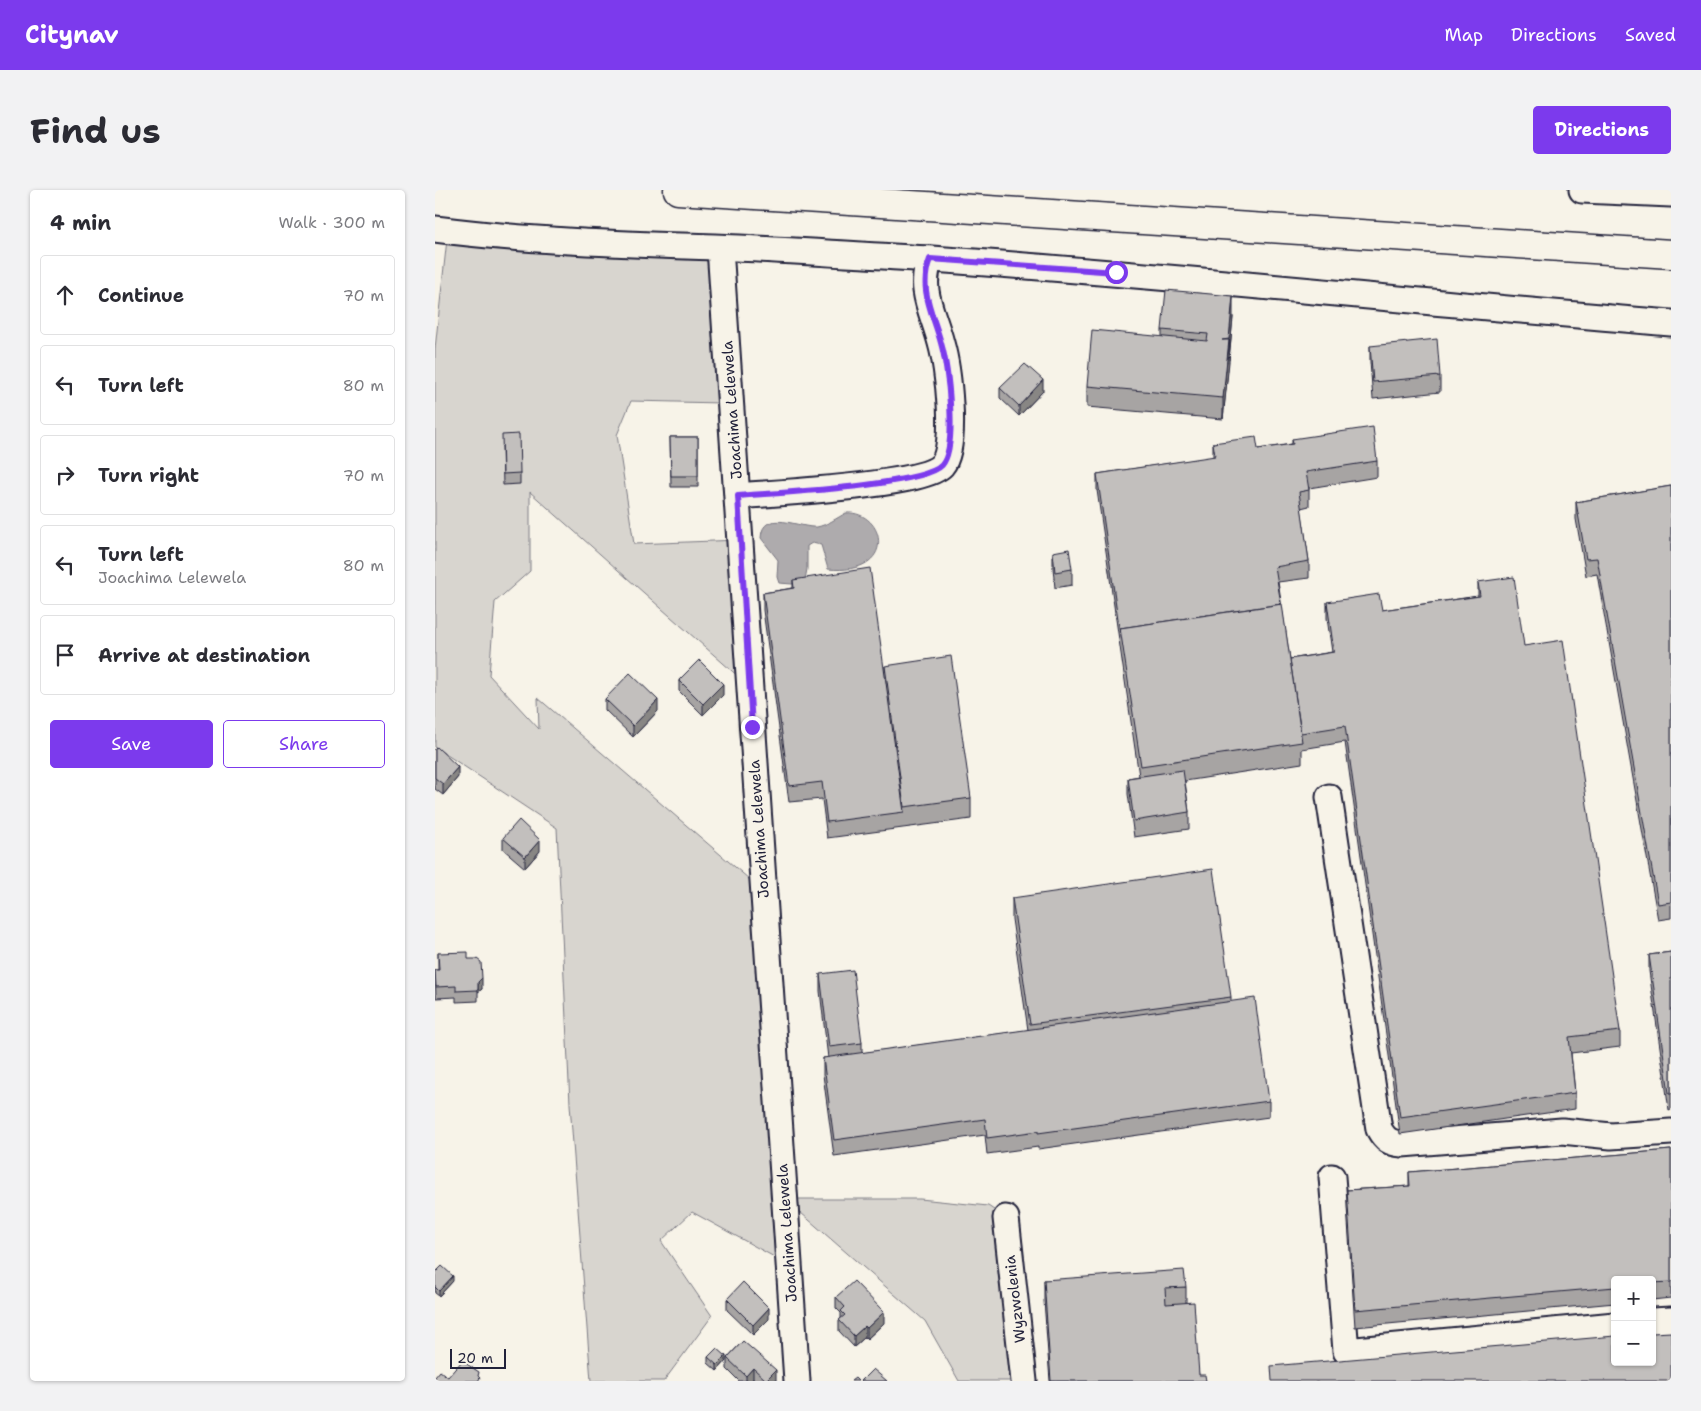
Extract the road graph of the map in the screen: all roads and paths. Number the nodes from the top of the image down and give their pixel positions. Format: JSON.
{"nodes":[{"id":1,"x":678,"y":190,"type":"edge"},
{"id":2,"x":1582,"y":190,"type":"edge"},
{"id":3,"x":1671,"y":194,"type":"edge"},
{"id":4,"x":435,"y":228,"type":"edge"},
{"id":5,"x":720,"y":248,"type":"junction"},
{"id":6,"x":1671,"y":254,"type":"edge"},
{"id":7,"x":930,"y":259,"type":"junction"},
{"id":8,"x":1671,"y":323,"type":"edge"},
{"id":9,"x":738,"y":496,"type":"junction"},
{"id":10,"x":1329,"y":797,"type":"dead end"},
{"id":11,"x":1671,"y":1132,"type":"edge"},
{"id":12,"x":1332,"y":1177,"type":"dead end"},
{"id":13,"x":1006,"y":1218,"type":"dead end"},
{"id":14,"x":1671,"y":1320,"type":"edge"},
{"id":15,"x":1656,"y":1321,"type":"edge"},
{"id":16,"x":1611,"y":1325,"type":"edge"},
{"id":17,"x":797,"y":1381,"type":"edge"},
{"id":18,"x":1025,"y":1381,"type":"edge"}],
"edges":[{"from":1,"to":6,"type":"highway"},
{"from":2,"to":3,"type":"street"},
{"from":4,"to":5,"type":"street"},
{"from":5,"to":7,"type":"street"},
{"from":5,"to":9,"type":"street","name":"Joachima Lelewela"},
{"from":7,"to":8,"type":"street"},
{"from":7,"to":9,"type":"street"},
{"from":9,"to":17,"type":"street","name":"Joachima Lelewela"},
{"from":10,"to":11,"type":"street"},
{"from":12,"to":16,"type":"street"},
{"from":13,"to":18,"type":"street","name":"Wyzwolenia"},
{"from":14,"to":15,"type":"street"}]}
